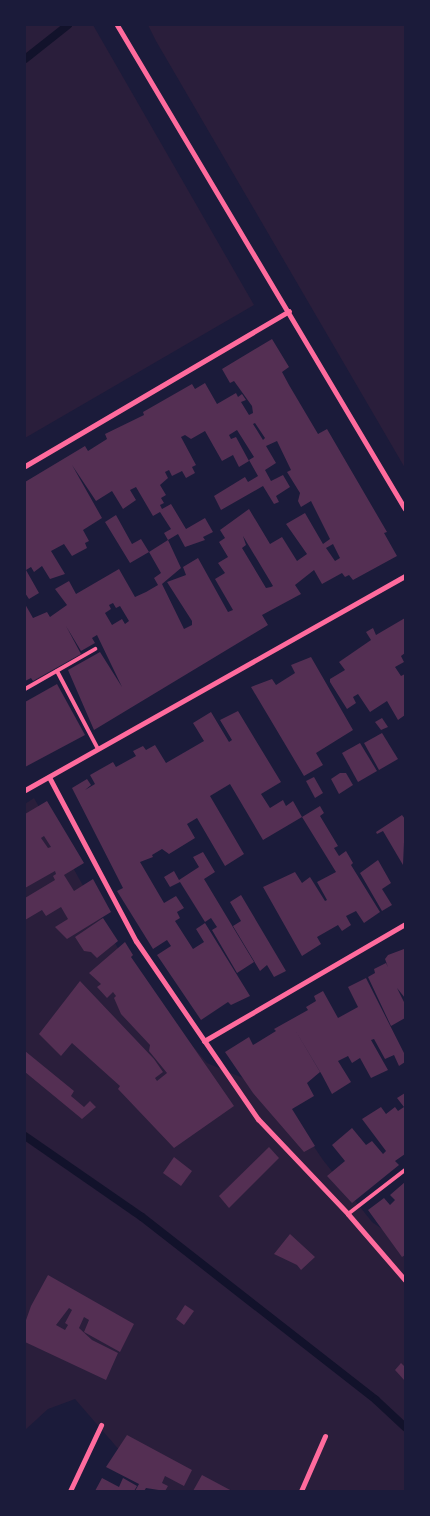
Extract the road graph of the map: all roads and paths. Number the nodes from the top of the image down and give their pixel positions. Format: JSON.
{"nodes":[{"id":1,"x":117,"y":25,"type":"edge"},
{"id":2,"x":289,"y":311,"type":"junction"},
{"id":3,"x":25,"y":466,"type":"edge"},
{"id":4,"x":405,"y":509,"type":"edge"},
{"id":5,"x":405,"y":576,"type":"edge"},
{"id":6,"x":95,"y":649,"type":"dead end"},
{"id":7,"x":57,"y":670,"type":"junction"},
{"id":8,"x":25,"y":689,"type":"edge"},
{"id":9,"x":98,"y":749,"type":"junction"},
{"id":10,"x":49,"y":777,"type":"junction"},
{"id":11,"x":25,"y":790,"type":"edge"},
{"id":12,"x":405,"y":924,"type":"edge"},
{"id":13,"x":204,"y":1041,"type":"junction"},
{"id":14,"x":405,"y":1170,"type":"edge"},
{"id":15,"x":348,"y":1214,"type":"junction"},
{"id":16,"x":405,"y":1280,"type":"edge"},
{"id":17,"x":101,"y":1425,"type":"dead end"},
{"id":18,"x":325,"y":1436,"type":"dead end"},
{"id":19,"x":70,"y":1491,"type":"edge"},
{"id":20,"x":301,"y":1491,"type":"edge"}],
"edges":[{"from":1,"to":2,"type":"street"},
{"from":2,"to":3,"type":"street"},
{"from":2,"to":4,"type":"street"},
{"from":5,"to":9,"type":"street"},
{"from":6,"to":7,"type":"lane"},
{"from":7,"to":8,"type":"lane"},
{"from":7,"to":9,"type":"lane"},
{"from":9,"to":10,"type":"street"},
{"from":10,"to":11,"type":"street"},
{"from":10,"to":13,"type":"street"},
{"from":12,"to":13,"type":"street"},
{"from":13,"to":15,"type":"street"},
{"from":14,"to":15,"type":"lane"},
{"from":15,"to":16,"type":"street"},
{"from":17,"to":19,"type":"street"},
{"from":18,"to":20,"type":"street"}]}
